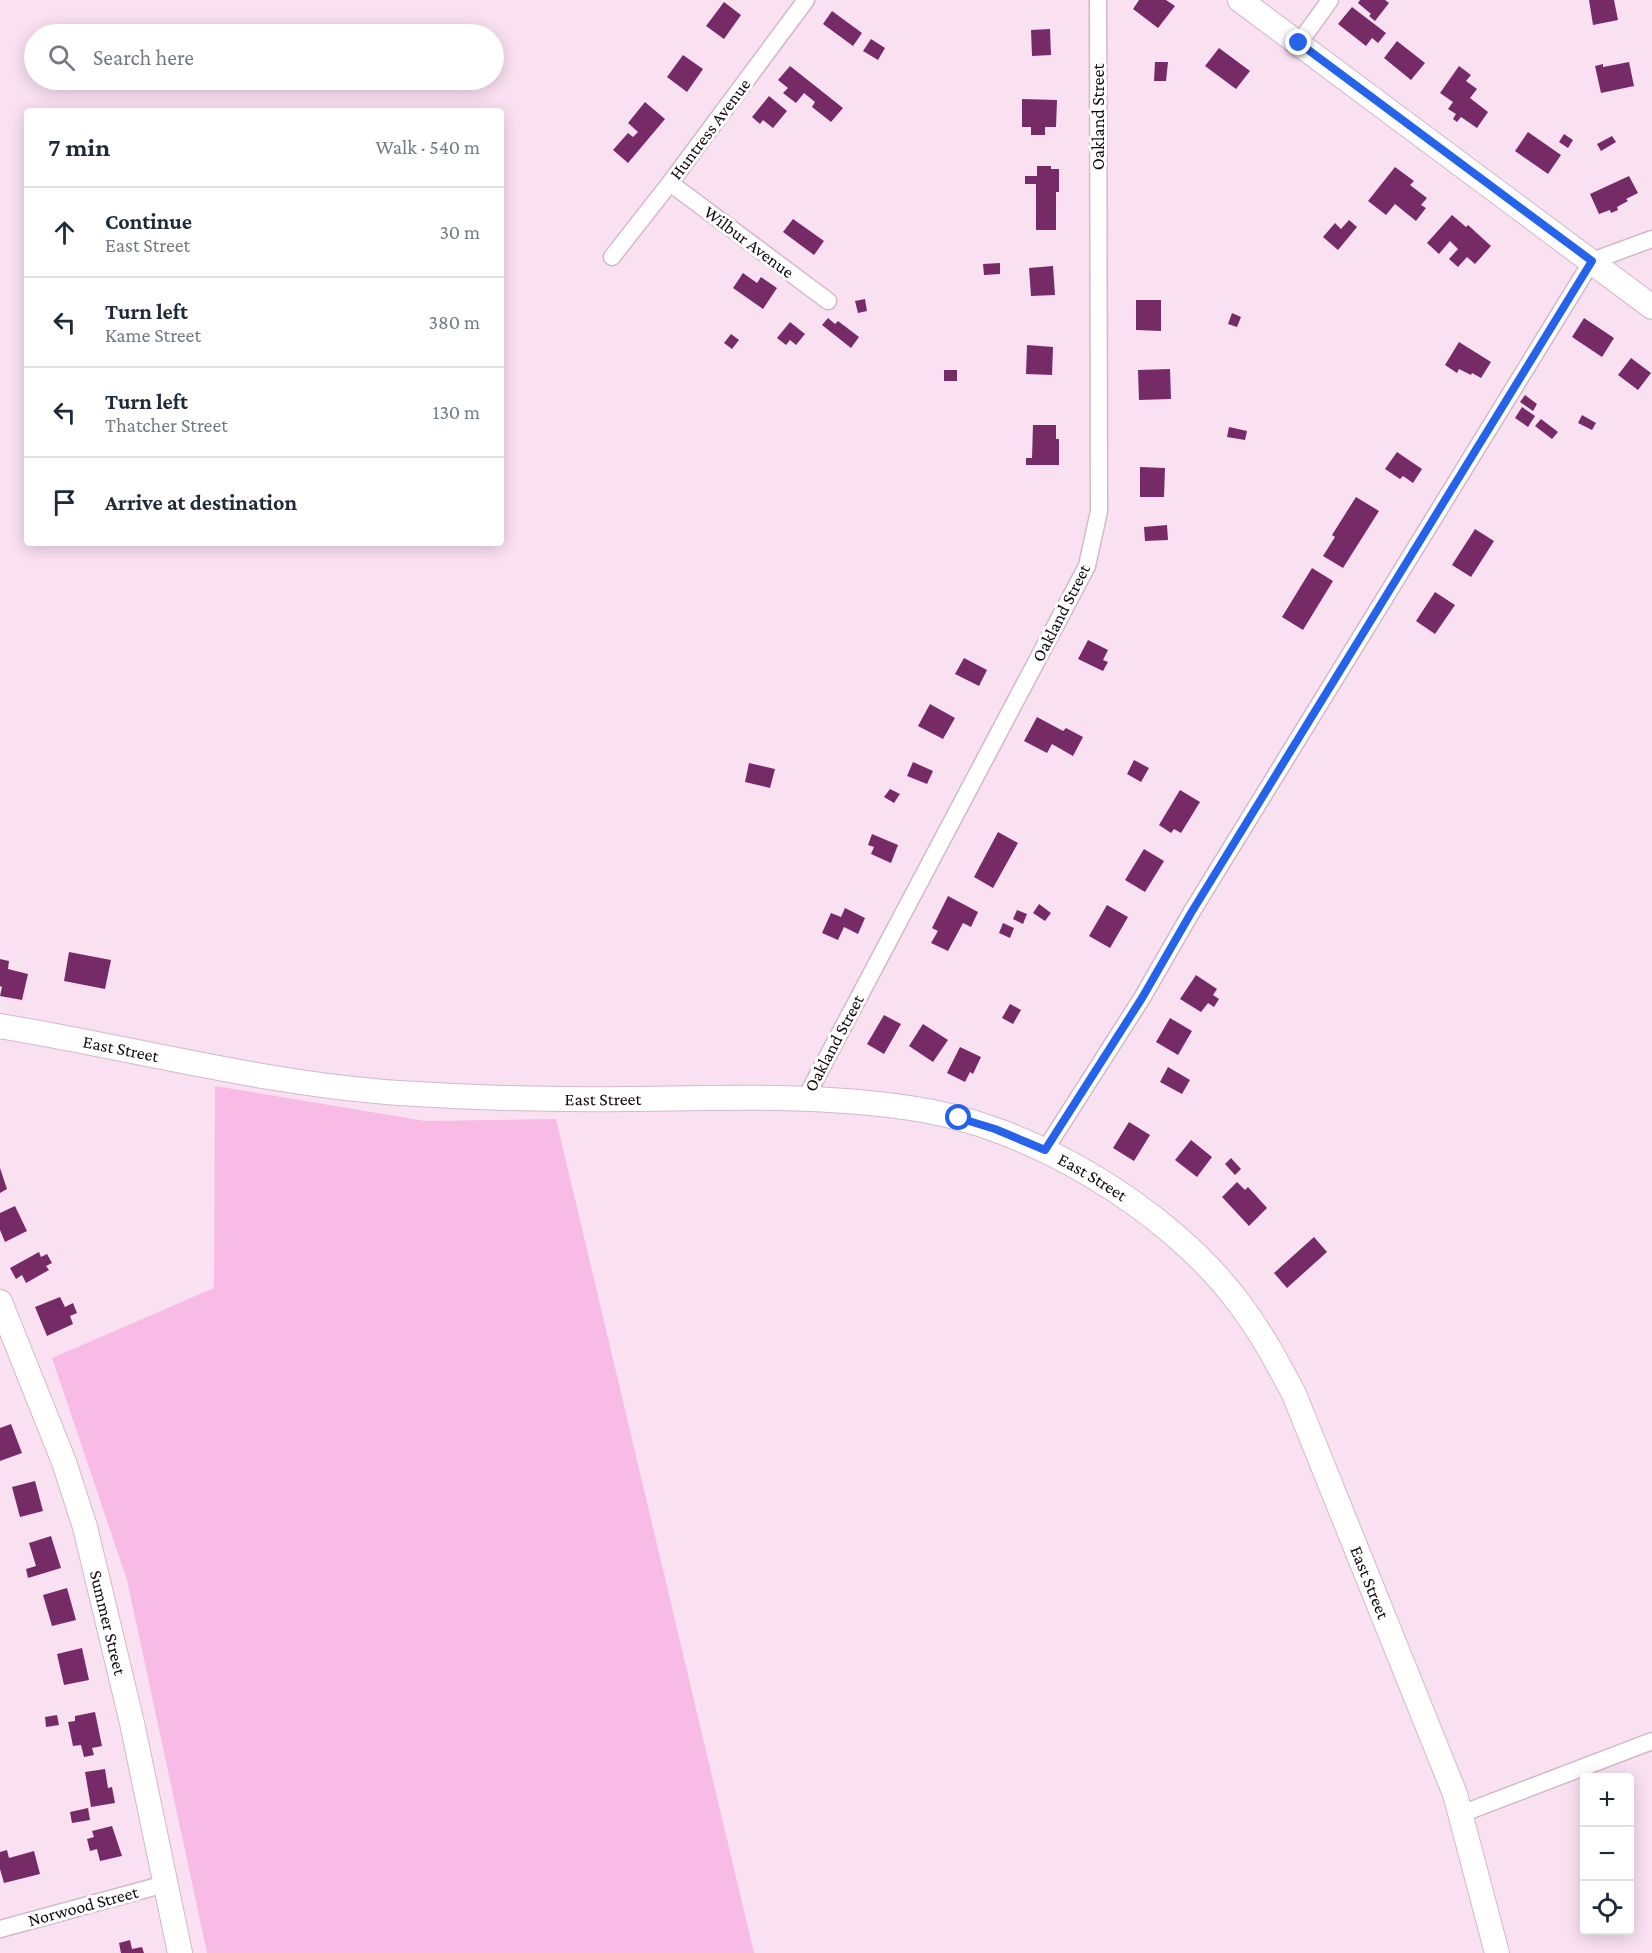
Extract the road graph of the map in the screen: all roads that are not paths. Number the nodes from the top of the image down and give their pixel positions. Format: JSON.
{"nodes":[{"id":1,"x":806,"y":0,"type":"edge"},
{"id":2,"x":1098,"y":0,"type":"edge"},
{"id":3,"x":1240,"y":0,"type":"edge"},
{"id":4,"x":1330,"y":0,"type":"edge"},
{"id":5,"x":1299,"y":43,"type":"junction"},
{"id":6,"x":670,"y":183,"type":"junction"},
{"id":7,"x":1652,"y":239,"type":"edge"},
{"id":8,"x":612,"y":257,"type":"dead end"},
{"id":9,"x":1592,"y":261,"type":"junction"},
{"id":10,"x":828,"y":301,"type":"dead end"},
{"id":11,"x":1652,"y":307,"type":"edge"},
{"id":12,"x":0,"y":1026,"type":"edge"},
{"id":13,"x":805,"y":1099,"type":"junction"},
{"id":14,"x":1045,"y":1150,"type":"junction"},
{"id":15,"x":2,"y":1309,"type":"edge"},
{"id":16,"x":1652,"y":1741,"type":"edge"},
{"id":17,"x":1461,"y":1814,"type":"junction"},
{"id":18,"x":165,"y":1884,"type":"junction"},
{"id":19,"x":0,"y":1929,"type":"edge"},
{"id":20,"x":180,"y":1953,"type":"edge"},
{"id":21,"x":1497,"y":1953,"type":"edge"}],
"edges":[{"from":1,"to":6,"type":"street","name":"Huntress Avenue"},
{"from":2,"to":13,"type":"street","name":"Oakland Street"},
{"from":3,"to":5,"type":"street"},
{"from":4,"to":5,"type":"street"},
{"from":5,"to":9,"type":"street"},
{"from":6,"to":8,"type":"street","name":"Huntress Avenue"},
{"from":6,"to":10,"type":"street","name":"Wilbur Avenue"},
{"from":7,"to":9,"type":"street"},
{"from":9,"to":11,"type":"street"},
{"from":9,"to":14,"type":"street"},
{"from":12,"to":13,"type":"street","name":"East Street"},
{"from":13,"to":14,"type":"street","name":"East Street"},
{"from":14,"to":17,"type":"street","name":"East Street"},
{"from":15,"to":18,"type":"street","name":"Summer Street"},
{"from":16,"to":17,"type":"street"},
{"from":17,"to":21,"type":"street","name":"East Street"},
{"from":18,"to":19,"type":"street","name":"Norwood Street"},
{"from":18,"to":20,"type":"street","name":"Summer Street"}]}
